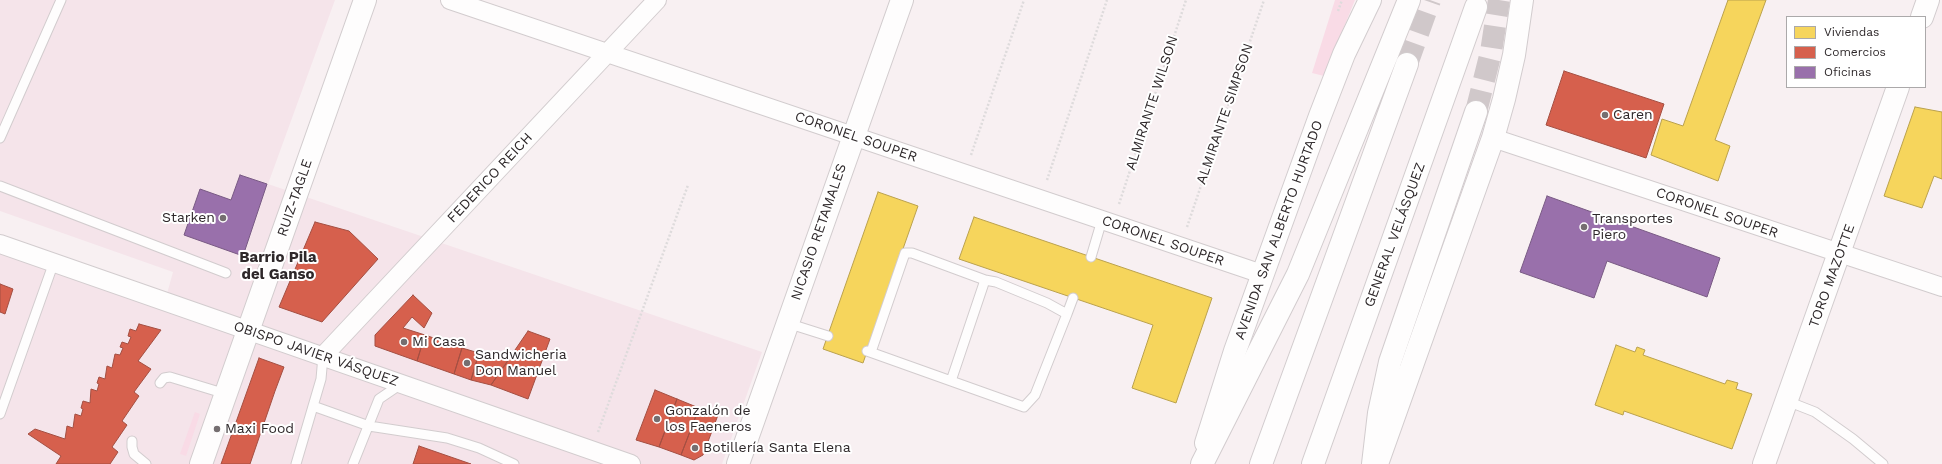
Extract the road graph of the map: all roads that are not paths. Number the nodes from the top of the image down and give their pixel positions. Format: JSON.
{"nodes":[{"id":1,"x":61,"y":0,"type":"edge"},
{"id":2,"x":365,"y":0,"type":"edge"},
{"id":3,"x":450,"y":0,"type":"edge"},
{"id":4,"x":657,"y":0,"type":"edge"},
{"id":5,"x":902,"y":0,"type":"edge"},
{"id":6,"x":1370,"y":0,"type":"edge"},
{"id":7,"x":1409,"y":0,"type":"edge"},
{"id":8,"x":1522,"y":0,"type":"edge"},
{"id":9,"x":1928,"y":0,"type":"edge"},
{"id":10,"x":1476,"y":7,"type":"dead end"},
{"id":11,"x":1922,"y":16,"type":"edge"},
{"id":12,"x":607,"y":53,"type":"junction"},
{"id":13,"x":1407,"y":64,"type":"tunnel mouth"},
{"id":14,"x":1898,"y":88,"type":"edge"},
{"id":15,"x":1476,"y":112,"type":"tunnel mouth"},
{"id":16,"x":853,"y":136,"type":"junction"},
{"id":17,"x":0,"y":138,"type":"edge"},
{"id":18,"x":1493,"y":138,"type":"junction"},
{"id":19,"x":0,"y":186,"type":"edge"},
{"id":20,"x":1102,"y":220,"type":"junction"},
{"id":21,"x":0,"y":244,"type":"edge"},
{"id":22,"x":1840,"y":254,"type":"junction"},
{"id":23,"x":1091,"y":257,"type":"dead end"},
{"id":24,"x":54,"y":262,"type":"junction"},
{"id":25,"x":226,"y":273,"type":"dead end"},
{"id":26,"x":1262,"y":274,"type":"junction"},
{"id":27,"x":985,"y":280,"type":"junction"},
{"id":28,"x":1942,"y":287,"type":"edge"},
{"id":29,"x":1073,"y":298,"type":"dead end"},
{"id":30,"x":1067,"y":314,"type":"junction"},
{"id":31,"x":787,"y":323,"type":"junction"},
{"id":32,"x":248,"y":330,"type":"junction"},
{"id":33,"x":828,"y":336,"type":"dead end"},
{"id":34,"x":323,"y":356,"type":"junction"},
{"id":35,"x":951,"y":381,"type":"junction"},
{"id":36,"x":160,"y":383,"type":"dead end"},
{"id":37,"x":402,"y":384,"type":"junction"},
{"id":38,"x":226,"y":394,"type":"junction"},
{"id":39,"x":1787,"y":401,"type":"junction"},
{"id":40,"x":313,"y":406,"type":"junction"},
{"id":41,"x":0,"y":414,"type":"edge"},
{"id":42,"x":368,"y":426,"type":"junction"},
{"id":43,"x":132,"y":441,"type":"dead end"},
{"id":44,"x":605,"y":460,"type":"edge"},
{"id":45,"x":146,"y":464,"type":"edge"},
{"id":46,"x":201,"y":464,"type":"edge"},
{"id":47,"x":296,"y":464,"type":"edge"},
{"id":48,"x":353,"y":464,"type":"edge"},
{"id":49,"x":514,"y":464,"type":"edge"},
{"id":50,"x":631,"y":464,"type":"edge"},
{"id":51,"x":738,"y":464,"type":"edge"},
{"id":52,"x":1201,"y":464,"type":"edge"},
{"id":53,"x":1261,"y":464,"type":"edge"},
{"id":54,"x":1314,"y":464,"type":"edge"},
{"id":55,"x":1373,"y":464,"type":"edge"},
{"id":56,"x":1377,"y":464,"type":"edge"},
{"id":57,"x":1764,"y":464,"type":"edge"},
{"id":58,"x":1883,"y":464,"type":"edge"}],
"edges":[{"from":1,"to":17,"type":"lane"},
{"from":2,"to":32,"type":"main road","name":"RUIZ-TAGLE"},
{"from":3,"to":12,"type":"street","name":"CORONEL SOUPER"},
{"from":4,"to":12,"type":"street","name":"FEDERICO REICH"},
{"from":5,"to":16,"type":"main road","name":"NICASIO RETAMALES"},
{"from":6,"to":26,"type":"main road","name":"AVENIDA SAN ALBERTO HURTADO"},
{"from":7,"to":52,"type":"main road"},
{"from":8,"to":18,"type":"main road"},
{"from":9,"to":11,"type":"main road"},
{"from":10,"to":54,"type":"main road","name":"GENERAL VELÁSQUEZ"},
{"from":12,"to":16,"type":"street","name":"CORONEL SOUPER"},
{"from":12,"to":34,"type":"street","name":"FEDERICO REICH"},
{"from":13,"to":53,"type":"main road"},
{"from":14,"to":22,"type":"main road","name":"TORO MAZOTTE"},
{"from":15,"to":55,"type":"main road"},
{"from":16,"to":20,"type":"street","name":"CORONEL SOUPER"},
{"from":16,"to":31,"type":"main road","name":"NICASIO RETAMALES"},
{"from":18,"to":22,"type":"street","name":"CORONEL SOUPER"},
{"from":18,"to":56,"type":"main road"},
{"from":19,"to":25,"type":"lane"},
{"from":20,"to":23,"type":"lane"},
{"from":20,"to":26,"type":"street","name":"CORONEL SOUPER"},
{"from":21,"to":24,"type":"street","name":"OBISPO JAVIER VÁSQUEZ"},
{"from":22,"to":28,"type":"street","name":"CORONEL SOUPER"},
{"from":22,"to":39,"type":"main road","name":"TORO MAZOTTE"},
{"from":24,"to":32,"type":"street","name":"OBISPO JAVIER VÁSQUEZ"},
{"from":24,"to":41,"type":"lane"},
{"from":26,"to":52,"type":"main road","name":"AVENIDA SAN ALBERTO HURTADO"},
{"from":27,"to":30,"type":"lane"},
{"from":27,"to":35,"type":"lane"},
{"from":27,"to":35,"type":"lane"},
{"from":29,"to":30,"type":"lane"},
{"from":30,"to":35,"type":"lane"},
{"from":31,"to":33,"type":"lane"},
{"from":31,"to":51,"type":"main road","name":"NICASIO RETAMALES"},
{"from":32,"to":34,"type":"street","name":"OBISPO JAVIER VÁSQUEZ"},
{"from":32,"to":38,"type":"main road","name":"RUIZ-TAGLE"},
{"from":34,"to":37,"type":"street","name":"OBISPO JAVIER VÁSQUEZ"},
{"from":34,"to":40,"type":"lane"},
{"from":36,"to":38,"type":"lane"},
{"from":37,"to":42,"type":"lane"},
{"from":37,"to":44,"type":"street","name":"OBISPO JAVIER VÁSQUEZ"},
{"from":38,"to":46,"type":"main road","name":"RUIZ-TAGLE"},
{"from":39,"to":57,"type":"main road","name":"TORO MAZOTTE"},
{"from":39,"to":58,"type":"lane"},
{"from":40,"to":42,"type":"lane"},
{"from":40,"to":47,"type":"lane"},
{"from":42,"to":48,"type":"lane"},
{"from":42,"to":49,"type":"lane"},
{"from":43,"to":45,"type":"lane"},
{"from":44,"to":50,"type":"street","name":"OBISPO JAVIER VÁSQUEZ"}]}
